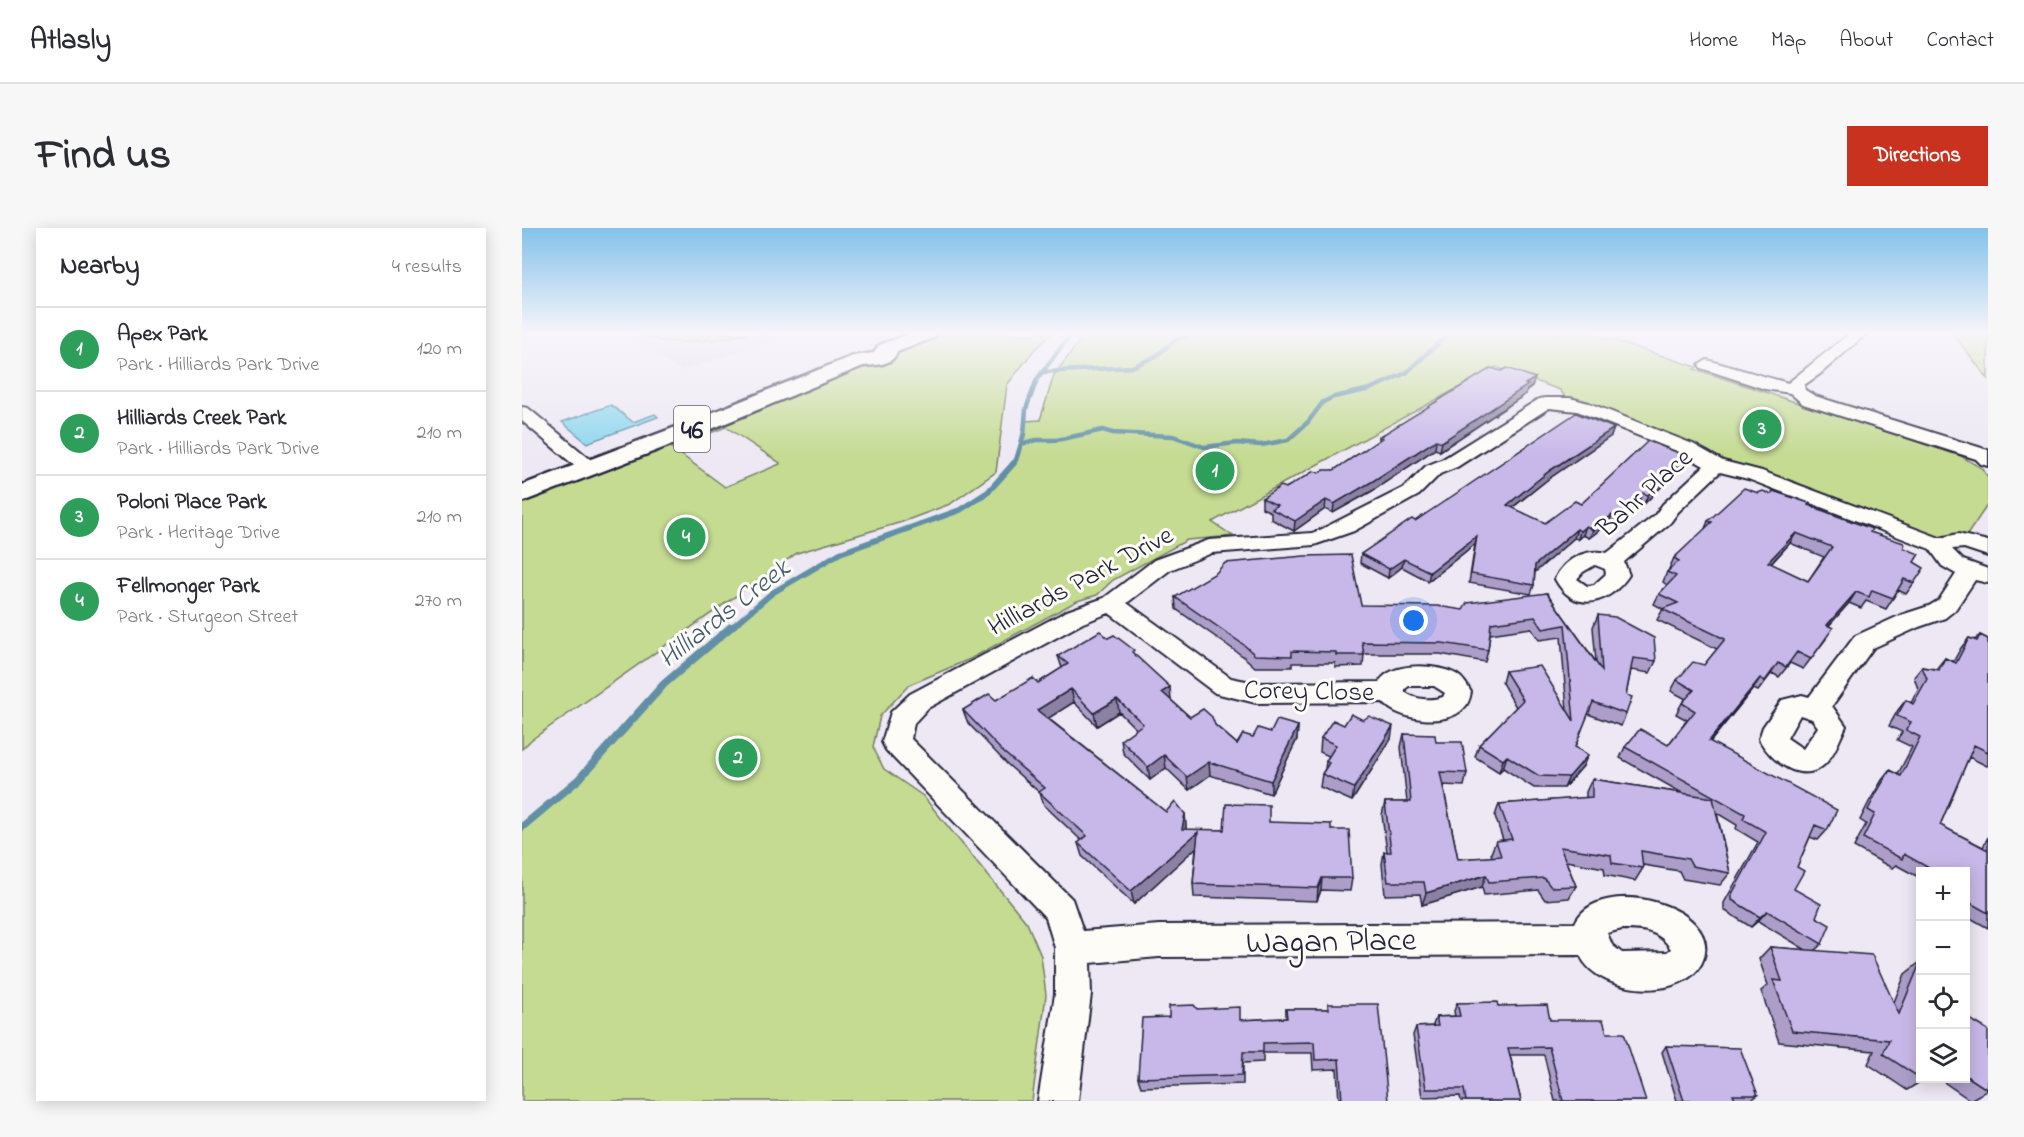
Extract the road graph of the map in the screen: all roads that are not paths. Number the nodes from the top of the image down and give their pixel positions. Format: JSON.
{"nodes":[{"id":1,"x":823,"y":375,"type":"edge"},
{"id":2,"x":1740,"y":375,"type":"edge"},
{"id":3,"x":1808,"y":375,"type":"edge"},
{"id":4,"x":1795,"y":389,"type":"junction"},
{"id":5,"x":522,"y":412,"type":"edge"},
{"id":6,"x":1986,"y":456,"type":"edge"},
{"id":7,"x":1716,"y":465,"type":"junction"},
{"id":8,"x":589,"y":468,"type":"junction"},
{"id":9,"x":522,"y":494,"type":"edge"},
{"id":10,"x":1986,"y":544,"type":"edge"},
{"id":11,"x":1941,"y":546,"type":"junction"},
{"id":12,"x":1610,"y":562,"type":"dead end"},
{"id":13,"x":1978,"y":574,"type":"edge"},
{"id":14,"x":1112,"y":603,"type":"junction"},
{"id":15,"x":1390,"y":692,"type":"dead end"},
{"id":16,"x":1816,"y":708,"type":"dead end"},
{"id":17,"x":1589,"y":939,"type":"dead end"},
{"id":18,"x":1072,"y":948,"type":"junction"},
{"id":19,"x":1058,"y":1101,"type":"edge"}],
"edges":[{"from":1,"to":8,"type":"main road","number":"46"},
{"from":2,"to":4,"type":"street"},
{"from":3,"to":4,"type":"street"},
{"from":4,"to":6,"type":"street"},
{"from":5,"to":8,"type":"street"},
{"from":7,"to":11,"type":"street","name":"Hilliards Park Drive"},
{"from":7,"to":12,"type":"street","name":"Bahr Place"},
{"from":7,"to":14,"type":"street","name":"Hilliards Park Drive"},
{"from":8,"to":9,"type":"main road","number":"46"},
{"from":10,"to":11,"type":"street"},
{"from":11,"to":13,"type":"street"},
{"from":13,"to":16,"type":"street"},
{"from":14,"to":15,"type":"street","name":"Corey Close"},
{"from":14,"to":18,"type":"street","name":"Hilliards Park Drive"},
{"from":17,"to":18,"type":"street","name":"Wagan Place"},
{"from":18,"to":19,"type":"street","name":"Hilliards Park Drive"}]}
